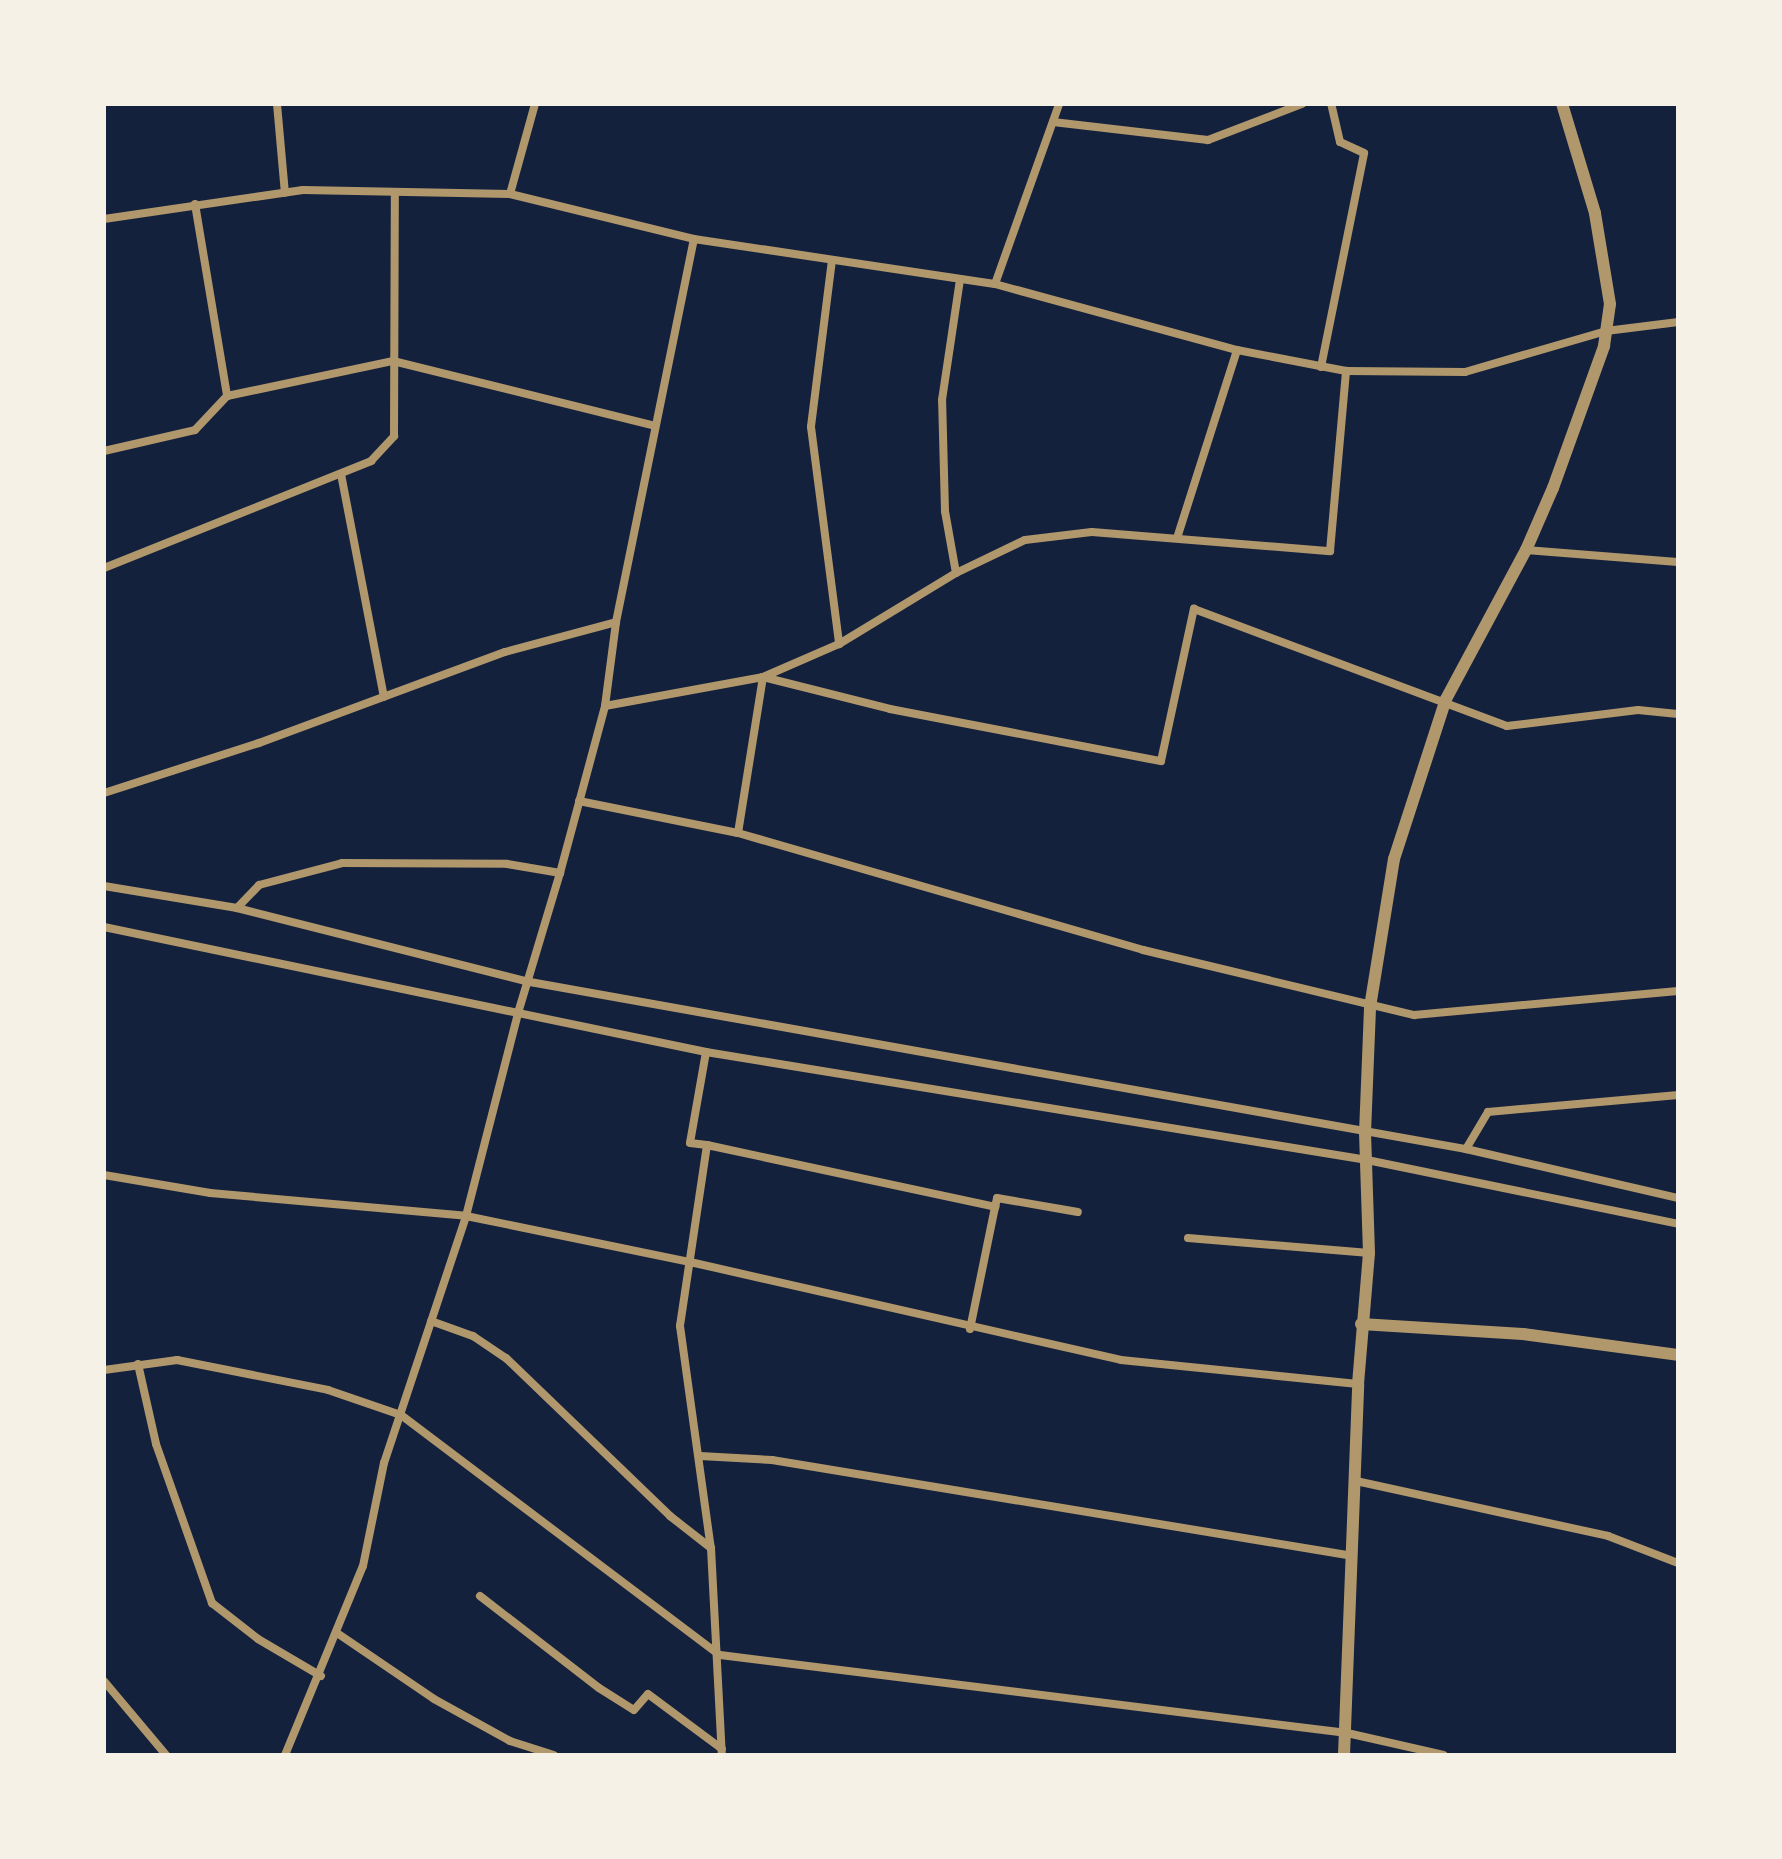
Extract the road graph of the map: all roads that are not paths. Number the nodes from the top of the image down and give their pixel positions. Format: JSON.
{"nodes":[{"id":1,"x":277,"y":104,"type":"edge"},
{"id":2,"x":535,"y":104,"type":"edge"},
{"id":3,"x":1059,"y":104,"type":"edge"},
{"id":4,"x":1302,"y":104,"type":"edge"},
{"id":5,"x":1331,"y":104,"type":"edge"},
{"id":6,"x":1562,"y":104,"type":"edge"},
{"id":7,"x":1053,"y":122,"type":"junction"},
{"id":8,"x":395,"y":192,"type":"junction"},
{"id":9,"x":285,"y":193,"type":"junction"},
{"id":10,"x":510,"y":194,"type":"junction"},
{"id":11,"x":195,"y":204,"type":"junction"},
{"id":12,"x":104,"y":219,"type":"edge"},
{"id":13,"x":694,"y":239,"type":"junction"},
{"id":14,"x":832,"y":260,"type":"junction"},
{"id":15,"x":960,"y":279,"type":"junction"},
{"id":16,"x":995,"y":284,"type":"junction"},
{"id":17,"x":1678,"y":322,"type":"edge"},
{"id":18,"x":1606,"y":331,"type":"junction"},
{"id":19,"x":1237,"y":350,"type":"junction"},
{"id":20,"x":393,"y":361,"type":"junction"},
{"id":21,"x":1321,"y":367,"type":"junction"},
{"id":22,"x":1346,"y":371,"type":"junction"},
{"id":23,"x":227,"y":396,"type":"junction"},
{"id":24,"x":655,"y":426,"type":"junction"},
{"id":25,"x":104,"y":451,"type":"edge"},
{"id":26,"x":341,"y":474,"type":"junction"},
{"id":27,"x":1178,"y":535,"type":"junction"},
{"id":28,"x":1526,"y":550,"type":"junction"},
{"id":29,"x":1678,"y":562,"type":"edge"},
{"id":30,"x":104,"y":568,"type":"edge"},
{"id":31,"x":956,"y":573,"type":"junction"},
{"id":32,"x":616,"y":622,"type":"junction"},
{"id":33,"x":839,"y":644,"type":"junction"},
{"id":34,"x":763,"y":677,"type":"junction"},
{"id":35,"x":384,"y":697,"type":"junction"},
{"id":36,"x":1446,"y":699,"type":"junction"},
{"id":37,"x":605,"y":706,"type":"junction"},
{"id":38,"x":1678,"y":714,"type":"edge"},
{"id":39,"x":104,"y":793,"type":"edge"},
{"id":40,"x":579,"y":801,"type":"junction"},
{"id":41,"x":738,"y":833,"type":"junction"},
{"id":42,"x":560,"y":873,"type":"junction"},
{"id":43,"x":104,"y":886,"type":"edge"},
{"id":44,"x":237,"y":908,"type":"junction"},
{"id":45,"x":104,"y":927,"type":"edge"},
{"id":46,"x":530,"y":982,"type":"junction"},
{"id":47,"x":1678,"y":991,"type":"edge"},
{"id":48,"x":1370,"y":1007,"type":"junction"},
{"id":49,"x":518,"y":1013,"type":"junction"},
{"id":50,"x":706,"y":1052,"type":"junction"},
{"id":51,"x":1678,"y":1095,"type":"edge"},
{"id":52,"x":1365,"y":1133,"type":"junction"},
{"id":53,"x":707,"y":1145,"type":"junction"},
{"id":54,"x":1466,"y":1149,"type":"junction"},
{"id":55,"x":1367,"y":1160,"type":"junction"},
{"id":56,"x":104,"y":1175,"type":"edge"},
{"id":57,"x":1678,"y":1198,"type":"edge"},
{"id":58,"x":996,"y":1202,"type":"junction"},
{"id":59,"x":1078,"y":1212,"type":"dead end"},
{"id":60,"x":466,"y":1216,"type":"junction"},
{"id":61,"x":1678,"y":1224,"type":"edge"},
{"id":62,"x":1188,"y":1238,"type":"dead end"},
{"id":63,"x":1369,"y":1253,"type":"junction"},
{"id":64,"x":690,"y":1262,"type":"junction"},
{"id":65,"x":431,"y":1321,"type":"junction"},
{"id":66,"x":1361,"y":1324,"type":"junction"},
{"id":67,"x":970,"y":1329,"type":"junction"},
{"id":68,"x":1678,"y":1355,"type":"edge"},
{"id":69,"x":138,"y":1364,"type":"junction"},
{"id":70,"x":104,"y":1370,"type":"edge"},
{"id":71,"x":1358,"y":1384,"type":"junction"},
{"id":72,"x":401,"y":1415,"type":"junction"},
{"id":73,"x":700,"y":1456,"type":"junction"},
{"id":74,"x":1356,"y":1481,"type":"junction"},
{"id":75,"x":711,"y":1548,"type":"junction"},
{"id":76,"x":1353,"y":1556,"type":"junction"},
{"id":77,"x":1678,"y":1563,"type":"edge"},
{"id":78,"x":480,"y":1596,"type":"dead end"},
{"id":79,"x":337,"y":1633,"type":"junction"},
{"id":80,"x":720,"y":1655,"type":"junction"},
{"id":81,"x":321,"y":1676,"type":"junction"},
{"id":82,"x":104,"y":1681,"type":"edge"},
{"id":83,"x":1347,"y":1733,"type":"junction"},
{"id":84,"x":722,"y":1752,"type":"edge"},
{"id":85,"x":166,"y":1755,"type":"edge"},
{"id":86,"x":285,"y":1755,"type":"edge"},
{"id":87,"x":554,"y":1755,"type":"edge"},
{"id":88,"x":1344,"y":1755,"type":"edge"},
{"id":89,"x":1444,"y":1755,"type":"edge"}],
"edges":[{"from":1,"to":9,"type":"street"},
{"from":2,"to":10,"type":"street"},
{"from":3,"to":7,"type":"street"},
{"from":4,"to":7,"type":"street"},
{"from":5,"to":21,"type":"street"},
{"from":6,"to":18,"type":"street"},
{"from":7,"to":16,"type":"street"},
{"from":8,"to":9,"type":"street"},
{"from":8,"to":10,"type":"street"},
{"from":8,"to":20,"type":"street"},
{"from":9,"to":11,"type":"street"},
{"from":10,"to":13,"type":"street"},
{"from":11,"to":12,"type":"street"},
{"from":11,"to":23,"type":"street"},
{"from":13,"to":14,"type":"street"},
{"from":13,"to":24,"type":"street"},
{"from":14,"to":15,"type":"street"},
{"from":14,"to":33,"type":"street"},
{"from":15,"to":16,"type":"street"},
{"from":15,"to":31,"type":"street"},
{"from":16,"to":19,"type":"street"},
{"from":17,"to":18,"type":"street"},
{"from":18,"to":22,"type":"street"},
{"from":18,"to":28,"type":"street"},
{"from":19,"to":21,"type":"street"},
{"from":19,"to":27,"type":"street"},
{"from":20,"to":23,"type":"street"},
{"from":20,"to":24,"type":"street"},
{"from":20,"to":26,"type":"street"},
{"from":21,"to":22,"type":"street"},
{"from":22,"to":27,"type":"street"},
{"from":23,"to":25,"type":"street"},
{"from":24,"to":32,"type":"street"},
{"from":26,"to":30,"type":"street"},
{"from":26,"to":35,"type":"street"},
{"from":27,"to":31,"type":"street"},
{"from":28,"to":29,"type":"street"},
{"from":28,"to":36,"type":"street"},
{"from":31,"to":33,"type":"street"},
{"from":32,"to":35,"type":"street"},
{"from":32,"to":37,"type":"street"},
{"from":33,"to":34,"type":"street"},
{"from":34,"to":36,"type":"street"},
{"from":34,"to":37,"type":"street"},
{"from":34,"to":41,"type":"street"},
{"from":35,"to":39,"type":"street"},
{"from":36,"to":38,"type":"street"},
{"from":36,"to":48,"type":"street"},
{"from":37,"to":40,"type":"street"},
{"from":40,"to":41,"type":"street"},
{"from":40,"to":42,"type":"street"},
{"from":41,"to":48,"type":"street"},
{"from":42,"to":44,"type":"street"},
{"from":42,"to":46,"type":"street"},
{"from":43,"to":44,"type":"street"},
{"from":44,"to":46,"type":"street"},
{"from":45,"to":49,"type":"street"},
{"from":46,"to":49,"type":"street"},
{"from":46,"to":52,"type":"street"},
{"from":47,"to":48,"type":"street"},
{"from":48,"to":52,"type":"street"},
{"from":49,"to":50,"type":"street"},
{"from":49,"to":60,"type":"street"},
{"from":50,"to":53,"type":"street"},
{"from":50,"to":55,"type":"street"},
{"from":51,"to":54,"type":"street"},
{"from":52,"to":54,"type":"street"},
{"from":52,"to":55,"type":"street"},
{"from":53,"to":58,"type":"street"},
{"from":53,"to":64,"type":"street"},
{"from":54,"to":57,"type":"street"},
{"from":55,"to":61,"type":"street"},
{"from":55,"to":63,"type":"street"},
{"from":56,"to":60,"type":"street"},
{"from":58,"to":59,"type":"street"},
{"from":58,"to":67,"type":"street"},
{"from":60,"to":64,"type":"street"},
{"from":60,"to":65,"type":"street"},
{"from":62,"to":63,"type":"street"},
{"from":63,"to":66,"type":"street"},
{"from":64,"to":67,"type":"street"},
{"from":64,"to":73,"type":"street"},
{"from":65,"to":72,"type":"street"},
{"from":65,"to":75,"type":"street"},
{"from":66,"to":68,"type":"street"},
{"from":66,"to":71,"type":"street"},
{"from":67,"to":71,"type":"street"},
{"from":69,"to":70,"type":"street"},
{"from":69,"to":72,"type":"street"},
{"from":69,"to":81,"type":"street"},
{"from":71,"to":74,"type":"street"},
{"from":72,"to":79,"type":"street"},
{"from":72,"to":80,"type":"street"},
{"from":73,"to":75,"type":"street"},
{"from":73,"to":76,"type":"street"},
{"from":74,"to":76,"type":"street"},
{"from":74,"to":77,"type":"street"},
{"from":75,"to":80,"type":"street"},
{"from":76,"to":83,"type":"street"},
{"from":78,"to":84,"type":"street"},
{"from":79,"to":81,"type":"street"},
{"from":79,"to":87,"type":"street"},
{"from":80,"to":83,"type":"street"},
{"from":80,"to":84,"type":"street"},
{"from":81,"to":86,"type":"street"},
{"from":82,"to":85,"type":"street"},
{"from":83,"to":88,"type":"street"},
{"from":83,"to":89,"type":"street"}]}
